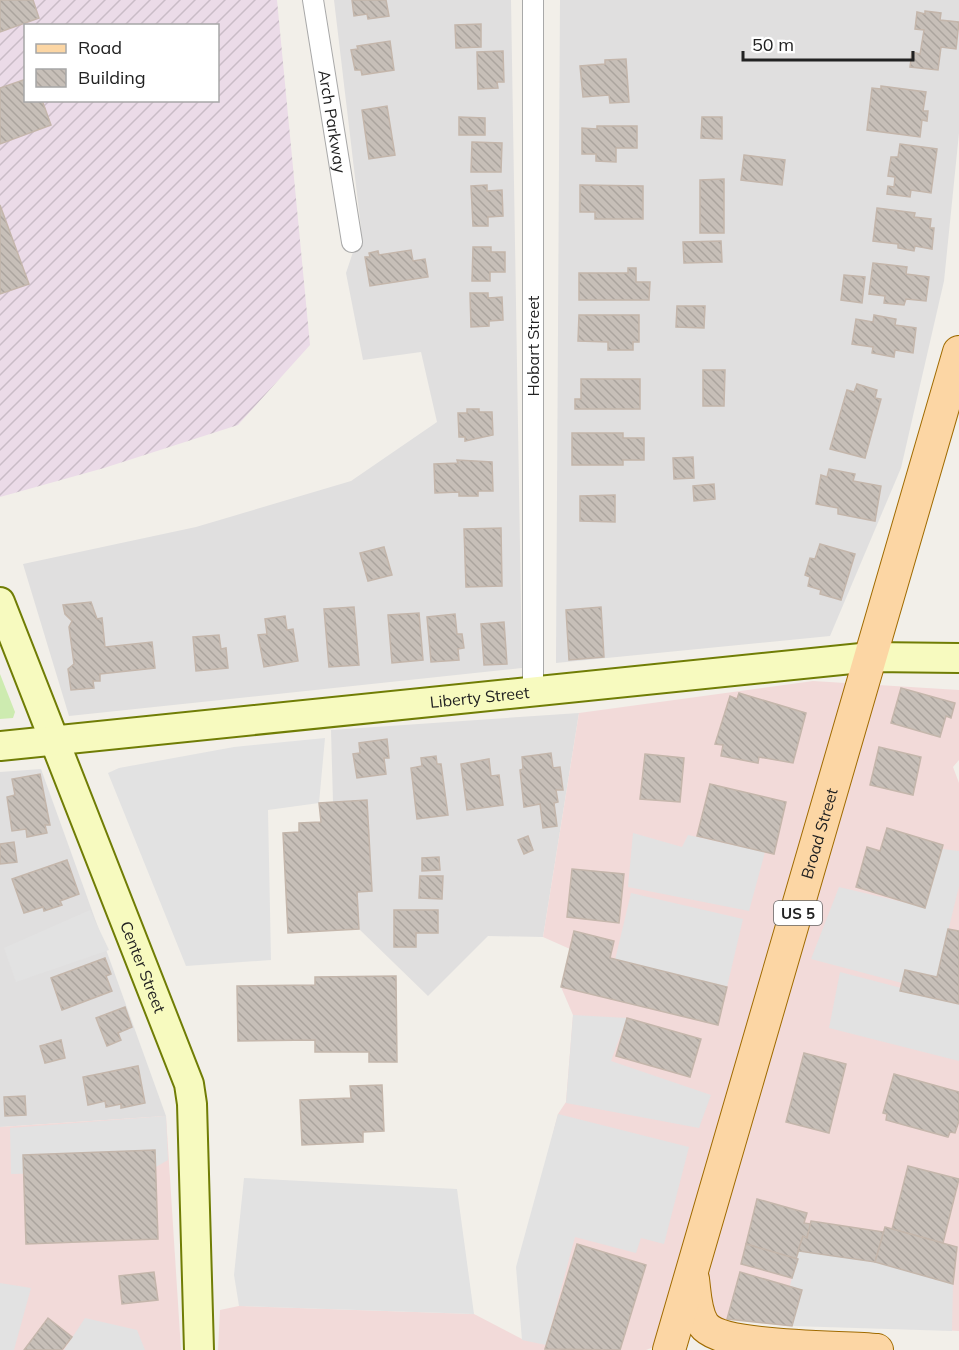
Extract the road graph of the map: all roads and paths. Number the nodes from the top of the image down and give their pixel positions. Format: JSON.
{"nodes":[{"id":1,"x":313,"y":0,"type":"edge"},
{"id":2,"x":533,"y":0,"type":"edge"},
{"id":3,"x":352,"y":242,"type":"dead end"},
{"id":4,"x":959,"y":352,"type":"edge"},
{"id":5,"x":0,"y":602,"type":"edge"},
{"id":6,"x":871,"y":657,"type":"junction"},
{"id":7,"x":959,"y":658,"type":"edge"},
{"id":8,"x":533,"y":692,"type":"junction"},
{"id":9,"x":52,"y":741,"type":"junction"},
{"id":10,"x":0,"y":746,"type":"edge"},
{"id":11,"x":692,"y":1272,"type":"junction"},
{"id":12,"x":199,"y":1350,"type":"edge"},
{"id":13,"x":669,"y":1350,"type":"edge"},
{"id":14,"x":878,"y":1350,"type":"edge"}],
"edges":[{"from":1,"to":3,"type":"street","name":"Arch Parkway"},
{"from":2,"to":8,"type":"street","name":"Hobart Street"},
{"from":4,"to":6,"type":"main road","name":"Broad Street","number":"US 5"},
{"from":5,"to":9,"type":"main road","name":"Center Street"},
{"from":6,"to":7,"type":"main road","name":"Liberty Street"},
{"from":6,"to":8,"type":"main road","name":"Liberty Street"},
{"from":6,"to":11,"type":"main road","name":"Broad Street","number":"US 5"},
{"from":8,"to":9,"type":"main road","name":"Liberty Street"},
{"from":9,"to":10,"type":"main road","name":"Liberty Street"},
{"from":9,"to":12,"type":"main road","name":"Center Street"},
{"from":11,"to":13,"type":"main road","name":"Broad Street","number":"US 5"},
{"from":11,"to":14,"type":"main road"}]}
